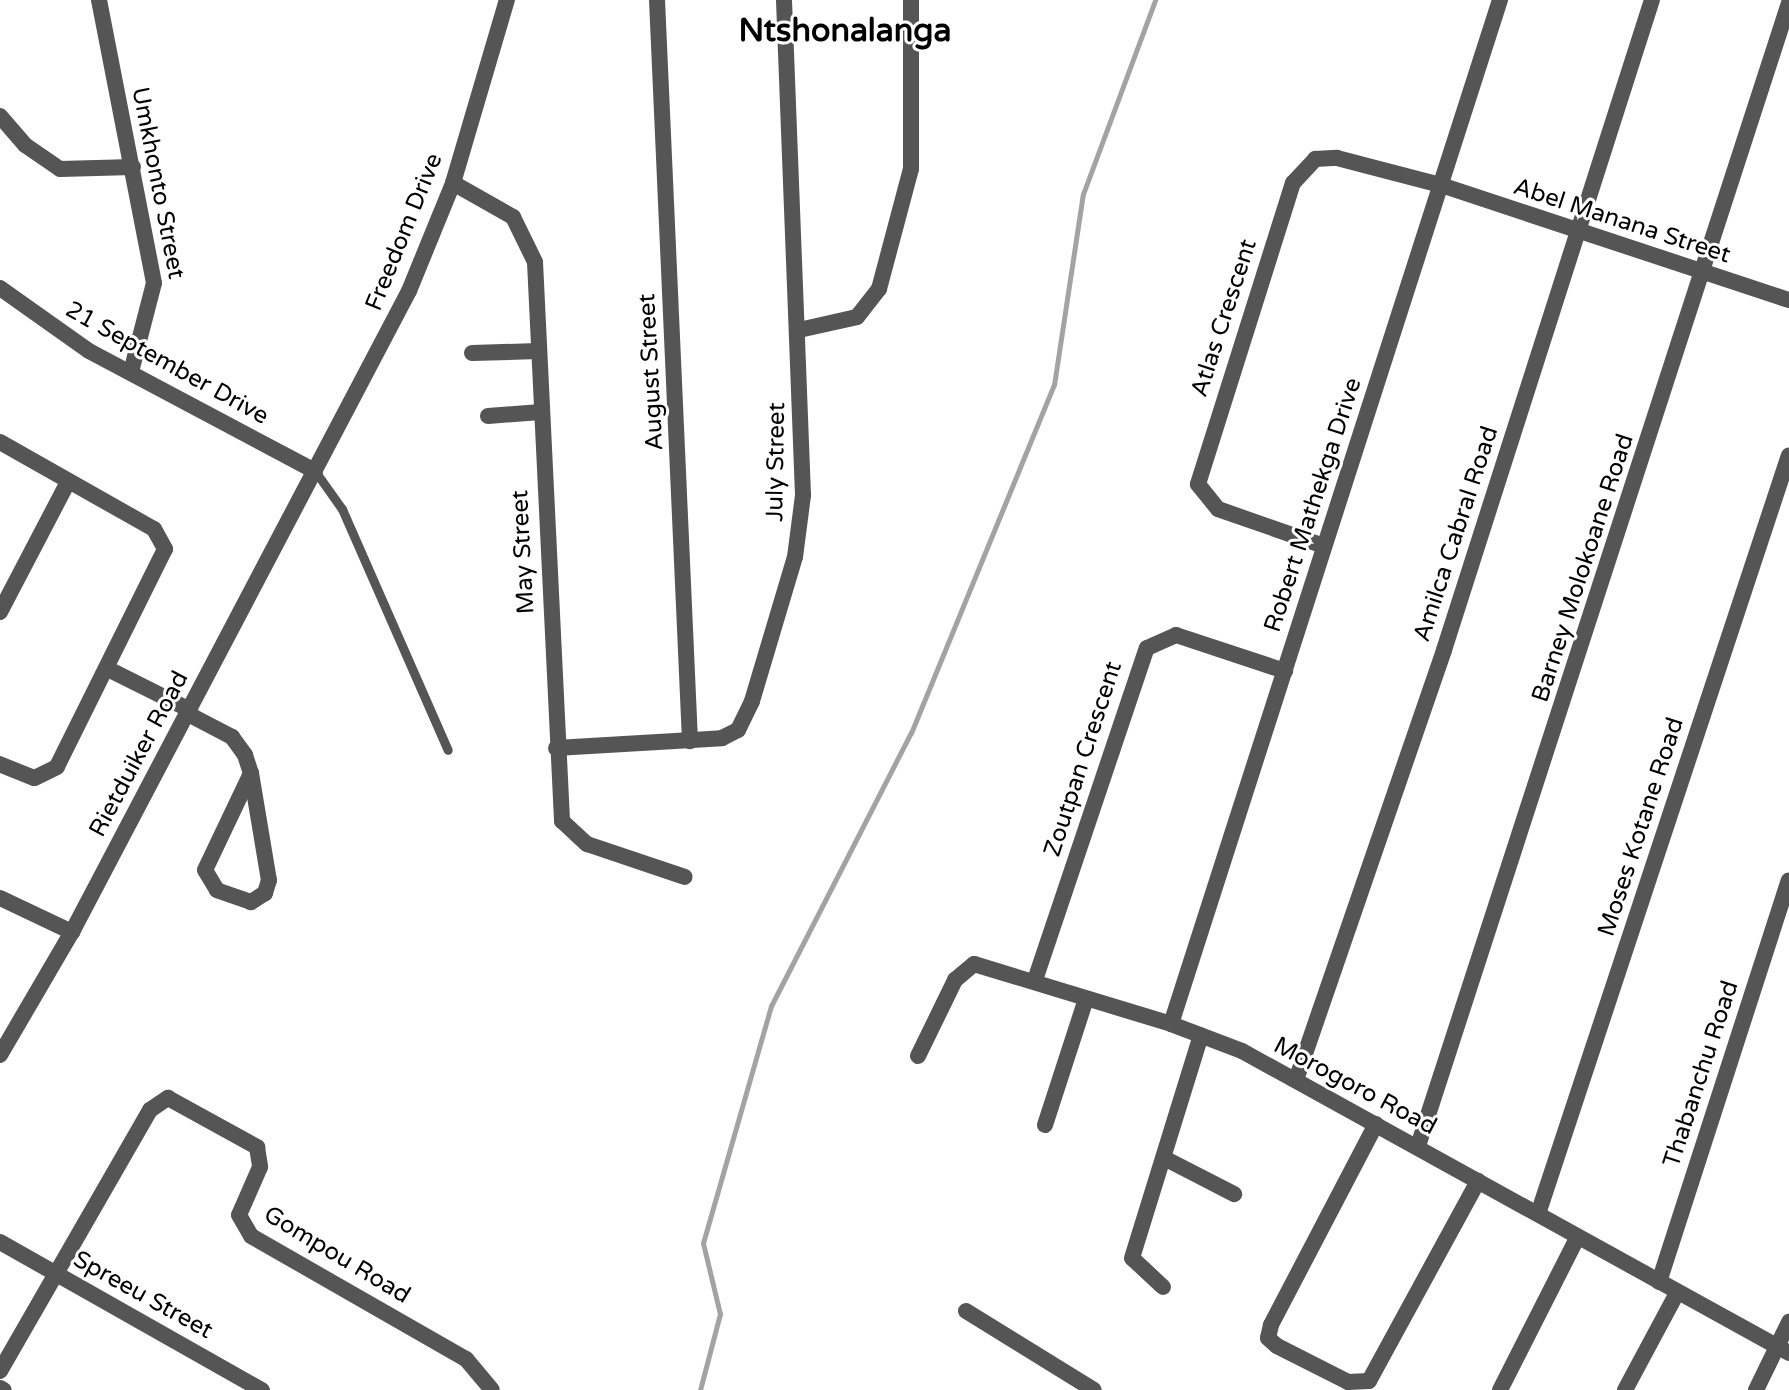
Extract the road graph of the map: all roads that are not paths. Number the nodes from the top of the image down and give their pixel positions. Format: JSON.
{"nodes":[{"id":1,"x":99,"y":0,"type":"edge"},
{"id":2,"x":507,"y":0,"type":"edge"},
{"id":3,"x":657,"y":0,"type":"edge"},
{"id":4,"x":784,"y":0,"type":"edge"},
{"id":5,"x":911,"y":0,"type":"edge"},
{"id":6,"x":1500,"y":0,"type":"edge"},
{"id":7,"x":1652,"y":0,"type":"edge"},
{"id":8,"x":1789,"y":3,"type":"edge"},
{"id":9,"x":0,"y":116,"type":"edge"},
{"id":10,"x":133,"y":167,"type":"junction"},
{"id":11,"x":453,"y":183,"type":"junction"},
{"id":12,"x":1441,"y":185,"type":"junction"},
{"id":13,"x":1577,"y":234,"type":"junction"},
{"id":14,"x":1704,"y":273,"type":"junction"},
{"id":15,"x":0,"y":288,"type":"edge"},
{"id":16,"x":1789,"y":300,"type":"edge"},
{"id":17,"x":799,"y":330,"type":"junction"},
{"id":18,"x":538,"y":351,"type":"junction"},
{"id":19,"x":472,"y":353,"type":"dead end"},
{"id":20,"x":131,"y":372,"type":"junction"},
{"id":21,"x":541,"y":412,"type":"junction"},
{"id":22,"x":488,"y":416,"type":"dead end"},
{"id":23,"x":0,"y":442,"type":"edge"},
{"id":24,"x":1789,"y":455,"type":"edge"},
{"id":25,"x":315,"y":471,"type":"junction"},
{"id":26,"x":68,"y":482,"type":"junction"},
{"id":27,"x":1324,"y":546,"type":"junction"},
{"id":28,"x":0,"y":612,"type":"edge"},
{"id":29,"x":108,"y":669,"type":"junction"},
{"id":30,"x":1285,"y":671,"type":"junction"},
{"id":31,"x":189,"y":712,"type":"junction"},
{"id":32,"x":690,"y":741,"type":"junction"},
{"id":33,"x":556,"y":748,"type":"junction"},
{"id":34,"x":448,"y":750,"type":"dead end"},
{"id":35,"x":0,"y":764,"type":"edge"},
{"id":36,"x":251,"y":773,"type":"junction"},
{"id":37,"x":685,"y":877,"type":"dead end"},
{"id":38,"x":1789,"y":880,"type":"edge"},
{"id":39,"x":0,"y":898,"type":"edge"},
{"id":40,"x":72,"y":932,"type":"junction"},
{"id":41,"x":1035,"y":980,"type":"junction"},
{"id":42,"x":1086,"y":999,"type":"junction"},
{"id":43,"x":1171,"y":1024,"type":"junction"},
{"id":44,"x":1201,"y":1035,"type":"junction"},
{"id":45,"x":0,"y":1055,"type":"edge"},
{"id":46,"x":918,"y":1056,"type":"dead end"},
{"id":47,"x":1296,"y":1080,"type":"junction"},
{"id":48,"x":1376,"y":1124,"type":"junction"},
{"id":49,"x":1045,"y":1125,"type":"dead end"},
{"id":50,"x":1418,"y":1146,"type":"junction"},
{"id":51,"x":1164,"y":1158,"type":"junction"},
{"id":52,"x":1478,"y":1181,"type":"junction"},
{"id":53,"x":1234,"y":1194,"type":"dead end"},
{"id":54,"x":1538,"y":1214,"type":"junction"},
{"id":55,"x":1577,"y":1238,"type":"junction"},
{"id":56,"x":0,"y":1242,"type":"edge"},
{"id":57,"x":56,"y":1274,"type":"junction"},
{"id":58,"x":1659,"y":1282,"type":"junction"},
{"id":59,"x":1163,"y":1287,"type":"dead end"},
{"id":60,"x":1677,"y":1293,"type":"junction"},
{"id":61,"x":966,"y":1311,"type":"dead end"},
{"id":62,"x":1789,"y":1322,"type":"edge"},
{"id":63,"x":1784,"y":1350,"type":"edge"},
{"id":64,"x":0,"y":1371,"type":"edge"},
{"id":65,"x":262,"y":1390,"type":"edge"},
{"id":66,"x":492,"y":1390,"type":"edge"},
{"id":67,"x":1094,"y":1390,"type":"edge"},
{"id":68,"x":1500,"y":1390,"type":"edge"},
{"id":69,"x":1625,"y":1390,"type":"edge"},
{"id":70,"x":1756,"y":1390,"type":"edge"}],
"edges":[{"from":1,"to":10,"type":"street","name":"Umkhonto Street"},
{"from":2,"to":11,"type":"street","name":"Freedom Drive"},
{"from":3,"to":32,"type":"street","name":"August Street"},
{"from":4,"to":17,"type":"street","name":"July Street"},
{"from":5,"to":17,"type":"street"},
{"from":6,"to":12,"type":"street","name":"Robert Mathekga Drive"},
{"from":7,"to":13,"type":"street","name":"Amilca Cabral Road"},
{"from":8,"to":14,"type":"street","name":"Barney Molokoane Road"},
{"from":9,"to":10,"type":"street"},
{"from":10,"to":20,"type":"street","name":"Umkhonto Street"},
{"from":11,"to":18,"type":"street","name":"May Street"},
{"from":11,"to":25,"type":"street","name":"Freedom Drive"},
{"from":12,"to":13,"type":"street","name":"Abel Manana Street"},
{"from":12,"to":27,"type":"street","name":"Robert Mathekga Drive"},
{"from":12,"to":27,"type":"street","name":"Atlas Crescent"},
{"from":13,"to":14,"type":"street","name":"Abel Manana Street"},
{"from":13,"to":47,"type":"street","name":"Amilca Cabral Road"},
{"from":14,"to":16,"type":"street","name":"Abel Manana Street"},
{"from":14,"to":50,"type":"street","name":"Barney Molokoane Road"},
{"from":15,"to":20,"type":"street","name":"21 September Drive"},
{"from":17,"to":32,"type":"street","name":"July Street"},
{"from":18,"to":19,"type":"street"},
{"from":18,"to":21,"type":"street","name":"May Street"},
{"from":20,"to":25,"type":"street","name":"21 September Drive"},
{"from":21,"to":22,"type":"street"},
{"from":21,"to":33,"type":"street","name":"May Street"},
{"from":23,"to":26,"type":"street"},
{"from":24,"to":54,"type":"street","name":"Moses Kotane Road"},
{"from":25,"to":31,"type":"street","name":"Rietduiker Road"},
{"from":25,"to":34,"type":"lane"},
{"from":26,"to":28,"type":"street"},
{"from":26,"to":29,"type":"street"},
{"from":27,"to":30,"type":"street","name":"Robert Mathekga Drive"},
{"from":29,"to":31,"type":"street"},
{"from":29,"to":35,"type":"street"},
{"from":30,"to":41,"type":"street","name":"Zoutpan Crescent"},
{"from":30,"to":43,"type":"street","name":"Robert Mathekga Drive"},
{"from":31,"to":36,"type":"street"},
{"from":31,"to":40,"type":"street","name":"Rietduiker Road"},
{"from":32,"to":33,"type":"street","name":"July Street"},
{"from":33,"to":37,"type":"street","name":"May Street"},
{"from":36,"to":36,"type":"street"},
{"from":38,"to":58,"type":"street","name":"Thabanchu Road"},
{"from":39,"to":40,"type":"street"},
{"from":40,"to":45,"type":"street","name":"Rietduiker Road"},
{"from":41,"to":42,"type":"street","name":"Morogoro Road"},
{"from":41,"to":46,"type":"street","name":"Morogoro Road"},
{"from":42,"to":43,"type":"street","name":"Morogoro Road"},
{"from":42,"to":49,"type":"street"},
{"from":43,"to":44,"type":"street","name":"Morogoro Road"},
{"from":44,"to":47,"type":"street","name":"Morogoro Road"},
{"from":44,"to":51,"type":"street"},
{"from":47,"to":48,"type":"street","name":"Morogoro Road"},
{"from":48,"to":50,"type":"street","name":"Morogoro Road"},
{"from":48,"to":52,"type":"street"},
{"from":50,"to":52,"type":"street","name":"Morogoro Road"},
{"from":51,"to":53,"type":"street"},
{"from":51,"to":59,"type":"street"},
{"from":52,"to":54,"type":"street","name":"Morogoro Road"},
{"from":54,"to":55,"type":"street","name":"Morogoro Road"},
{"from":55,"to":58,"type":"street","name":"Morogoro Road"},
{"from":55,"to":68,"type":"street"},
{"from":56,"to":57,"type":"street","name":"Spreeu Street"},
{"from":57,"to":64,"type":"street"},
{"from":57,"to":65,"type":"street","name":"Spreeu Street"},
{"from":57,"to":66,"type":"street","name":"Gompou Road"},
{"from":58,"to":60,"type":"street","name":"Morogoro Road"},
{"from":60,"to":63,"type":"street","name":"Morogoro Road"},
{"from":60,"to":69,"type":"street"},
{"from":61,"to":67,"type":"street"},
{"from":62,"to":63,"type":"street"},
{"from":63,"to":70,"type":"street"}]}
